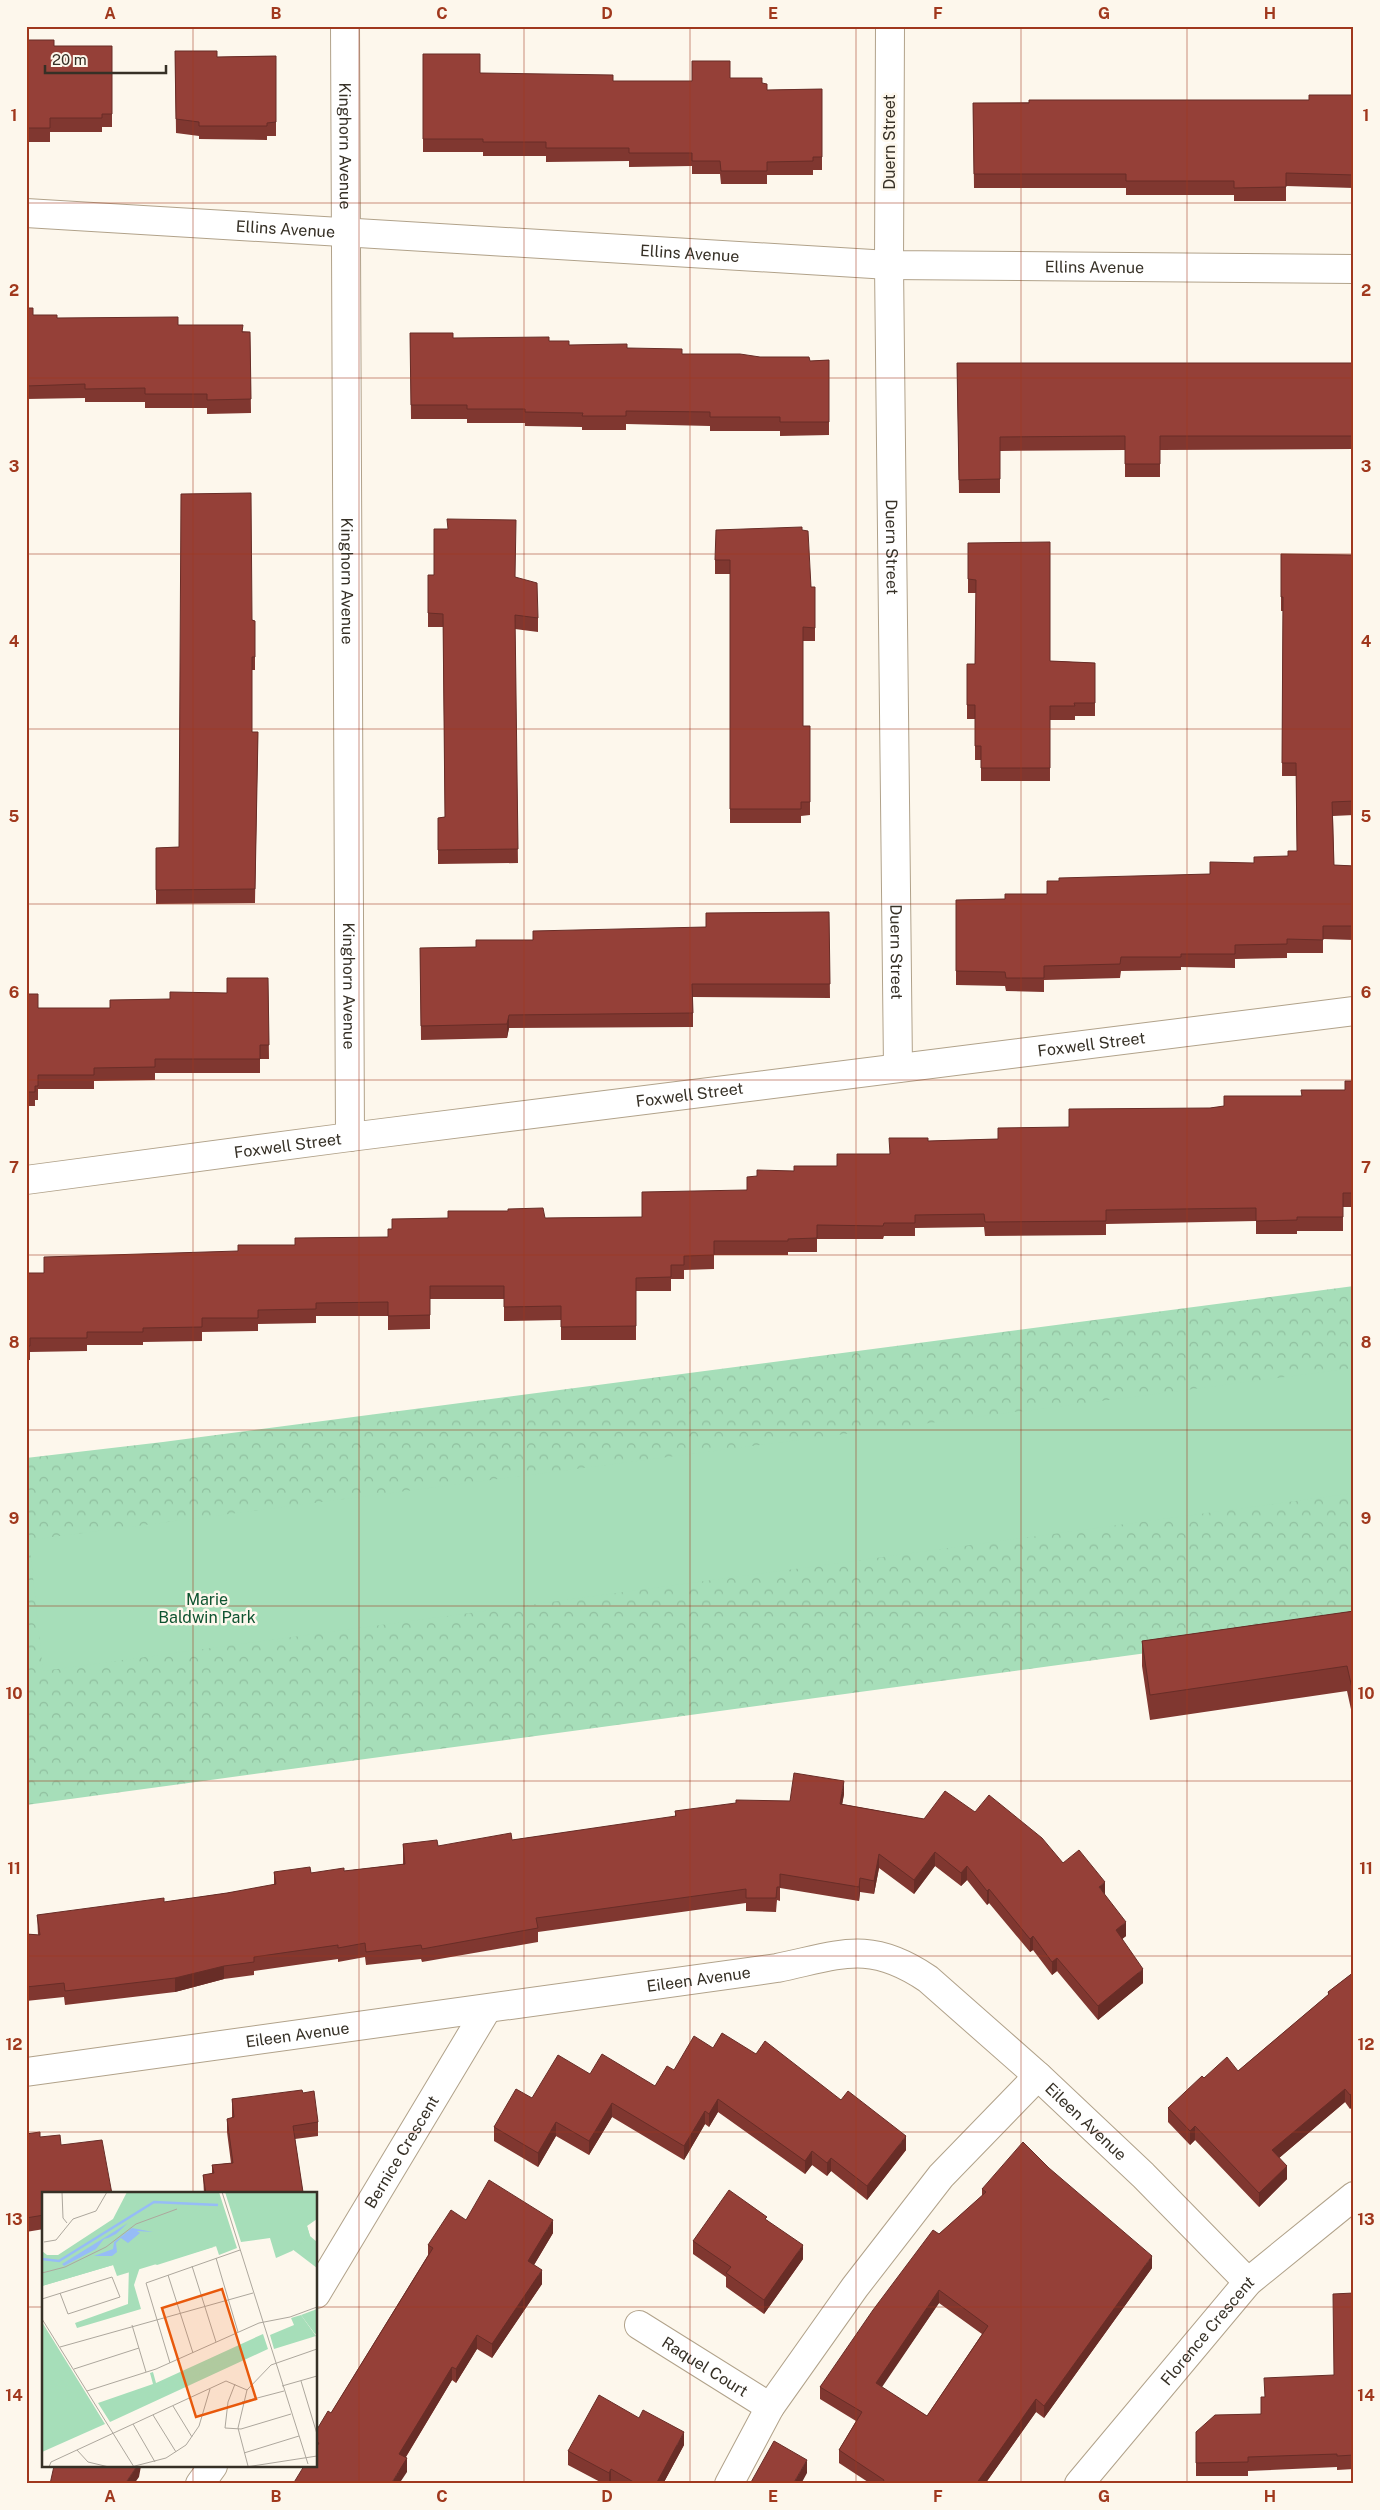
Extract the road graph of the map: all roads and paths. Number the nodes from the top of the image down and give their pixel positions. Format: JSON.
{"nodes":[{"id":1,"x":344,"y":26,"type":"edge"},
{"id":2,"x":890,"y":26,"type":"edge"},
{"id":3,"x":26,"y":213,"type":"edge"},
{"id":4,"x":346,"y":232,"type":"junction"},
{"id":5,"x":889,"y":265,"type":"junction"},
{"id":6,"x":1354,"y":269,"type":"edge"},
{"id":7,"x":1354,"y":1011,"type":"edge"},
{"id":8,"x":898,"y":1068,"type":"junction"},
{"id":9,"x":350,"y":1137,"type":"junction"},
{"id":10,"x":26,"y":1180,"type":"edge"},
{"id":11,"x":488,"y":2009,"type":"junction"},
{"id":12,"x":26,"y":2072,"type":"edge"},
{"id":13,"x":1038,"y":2076,"type":"junction"},
{"id":14,"x":1354,"y":2196,"type":"edge"},
{"id":15,"x":1248,"y":2282,"type":"junction"},
{"id":16,"x":318,"y":2291,"type":"edge"},
{"id":17,"x":639,"y":2325,"type":"dead end"},
{"id":18,"x":770,"y":2407,"type":"junction"},
{"id":19,"x":212,"y":2468,"type":"edge"},
{"id":20,"x":200,"y":2484,"type":"edge"},
{"id":21,"x":729,"y":2484,"type":"edge"},
{"id":22,"x":1079,"y":2484,"type":"edge"}],
"edges":[{"from":1,"to":4,"type":"street","name":"Kinghorn Avenue"},
{"from":2,"to":5,"type":"street","name":"Duern Street"},
{"from":3,"to":4,"type":"street","name":"Ellins Avenue"},
{"from":4,"to":5,"type":"street","name":"Ellins Avenue"},
{"from":4,"to":9,"type":"street","name":"Kinghorn Avenue"},
{"from":5,"to":6,"type":"street","name":"Ellins Avenue"},
{"from":5,"to":8,"type":"street","name":"Duern Street"},
{"from":7,"to":8,"type":"street","name":"Foxwell Street"},
{"from":8,"to":9,"type":"street","name":"Foxwell Street"},
{"from":9,"to":10,"type":"street","name":"Foxwell Street"},
{"from":11,"to":12,"type":"street","name":"Eileen Avenue"},
{"from":11,"to":13,"type":"street","name":"Eileen Avenue"},
{"from":11,"to":16,"type":"street","name":"Bernice Crescent"},
{"from":13,"to":15,"type":"street","name":"Eileen Avenue"},
{"from":13,"to":18,"type":"street"},
{"from":14,"to":15,"type":"street","name":"Florence Crescent"},
{"from":15,"to":22,"type":"street","name":"Florence Crescent"},
{"from":17,"to":18,"type":"street","name":"Raquel Court"},
{"from":18,"to":21,"type":"street"},
{"from":19,"to":20,"type":"street"}]}
